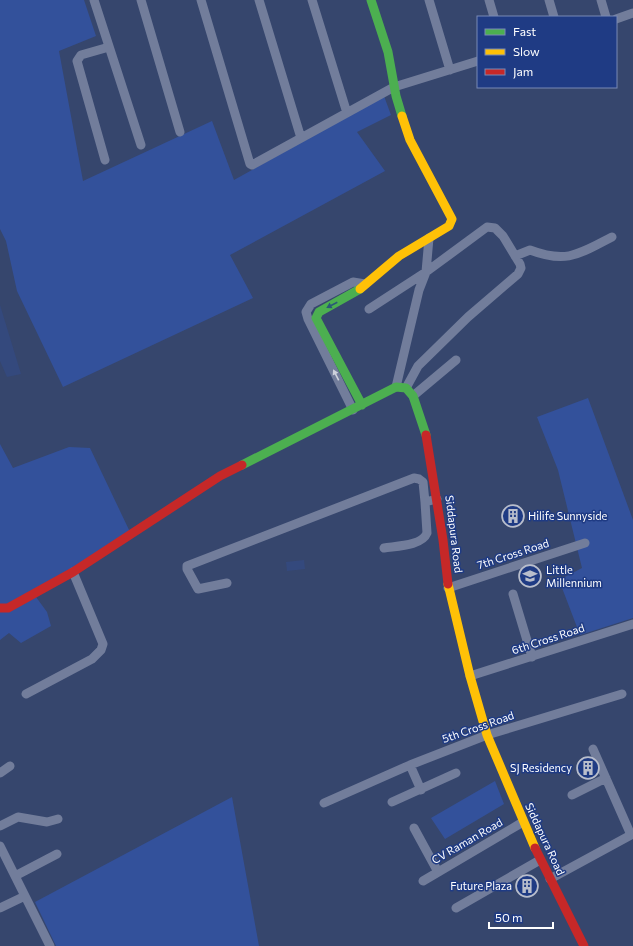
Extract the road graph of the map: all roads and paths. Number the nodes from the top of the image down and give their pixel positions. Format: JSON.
{"nodes":[{"id":1,"x":94,"y":0,"type":"edge"},
{"id":2,"x":142,"y":0,"type":"edge"},
{"id":3,"x":200,"y":0,"type":"edge"},
{"id":4,"x":259,"y":0,"type":"edge"},
{"id":5,"x":312,"y":0,"type":"edge"},
{"id":6,"x":371,"y":0,"type":"edge"},
{"id":7,"x":429,"y":0,"type":"edge"},
{"id":8,"x":489,"y":0,"type":"edge"},
{"id":9,"x":549,"y":0,"type":"edge"},
{"id":10,"x":601,"y":0,"type":"edge"},
{"id":11,"x":633,"y":13,"type":"edge"},
{"id":12,"x":494,"y":16,"type":"edge"},
{"id":13,"x":554,"y":16,"type":"edge"},
{"id":14,"x":606,"y":16,"type":"edge"},
{"id":15,"x":617,"y":19,"type":"edge"},
{"id":16,"x":109,"y":47,"type":"junction"},
{"id":17,"x":477,"y":61,"type":"edge"},
{"id":18,"x":450,"y":70,"type":"junction"},
{"id":19,"x":394,"y":86,"type":"junction"},
{"id":20,"x":347,"y":113,"type":"junction"},
{"id":21,"x":180,"y":132,"type":"dead end"},
{"id":22,"x":301,"y":138,"type":"junction"},
{"id":23,"x":141,"y":145,"type":"dead end"},
{"id":24,"x":105,"y":160,"type":"dead end"},
{"id":25,"x":612,"y":237,"type":"dead end"},
{"id":26,"x":429,"y":238,"type":"junction"},
{"id":27,"x":515,"y":256,"type":"junction"},
{"id":28,"x":426,"y":272,"type":"junction"},
{"id":29,"x":365,"y":284,"type":"junction"},
{"id":30,"x":369,"y":309,"type":"dead end"},
{"id":31,"x":456,"y":360,"type":"dead end"},
{"id":32,"x":396,"y":387,"type":"junction"},
{"id":33,"x":406,"y":388,"type":"junction"},
{"id":34,"x":412,"y":396,"type":"junction"},
{"id":35,"x":362,"y":405,"type":"junction"},
{"id":36,"x":353,"y":410,"type":"junction"},
{"id":37,"x":437,"y":499,"type":"junction"},
{"id":38,"x":425,"y":502,"type":"junction"},
{"id":39,"x":585,"y":543,"type":"dead end"},
{"id":40,"x":384,"y":548,"type":"dead end"},
{"id":41,"x":73,"y":572,"type":"junction"},
{"id":42,"x":227,"y":583,"type":"dead end"},
{"id":43,"x":448,"y":588,"type":"junction"},
{"id":44,"x":513,"y":594,"type":"dead end"},
{"id":45,"x":0,"y":608,"type":"edge"},
{"id":46,"x":633,"y":624,"type":"edge"},
{"id":47,"x":532,"y":657,"type":"junction"},
{"id":48,"x":470,"y":676,"type":"junction"},
{"id":49,"x":26,"y":694,"type":"dead end"},
{"id":50,"x":622,"y":694,"type":"dead end"},
{"id":51,"x":487,"y":735,"type":"junction"},
{"id":52,"x":593,"y":749,"type":"dead end"},
{"id":53,"x":410,"y":765,"type":"junction"},
{"id":54,"x":10,"y":766,"type":"dead end"},
{"id":55,"x":0,"y":772,"type":"edge"},
{"id":56,"x":456,"y":773,"type":"dead end"},
{"id":57,"x":606,"y":778,"type":"junction"},
{"id":58,"x":421,"y":790,"type":"junction"},
{"id":59,"x":572,"y":795,"type":"dead end"},
{"id":60,"x":392,"y":802,"type":"dead end"},
{"id":61,"x":324,"y":803,"type":"dead end"},
{"id":62,"x":58,"y":819,"type":"dead end"},
{"id":63,"x":523,"y":822,"type":"junction"},
{"id":64,"x":0,"y":826,"type":"edge"},
{"id":65,"x":414,"y":828,"type":"dead end"},
{"id":66,"x":632,"y":837,"type":"edge"},
{"id":67,"x":0,"y":846,"type":"edge"},
{"id":68,"x":57,"y":854,"type":"dead end"},
{"id":69,"x":540,"y":860,"type":"junction"},
{"id":70,"x":438,"y":872,"type":"junction"},
{"id":71,"x":15,"y":876,"type":"junction"},
{"id":72,"x":550,"y":878,"type":"junction"},
{"id":73,"x":423,"y":881,"type":"dead end"},
{"id":74,"x":25,"y":896,"type":"junction"},
{"id":75,"x":0,"y":908,"type":"edge"},
{"id":76,"x":456,"y":908,"type":"dead end"},
{"id":77,"x":50,"y":946,"type":"edge"},
{"id":78,"x":584,"y":946,"type":"edge"}],
"edges":[{"from":1,"to":16,"type":"street"},
{"from":2,"to":21,"type":"street"},
{"from":3,"to":22,"type":"street"},
{"from":4,"to":22,"type":"street"},
{"from":5,"to":20,"type":"street"},
{"from":6,"to":19,"type":"street"},
{"from":7,"to":18,"type":"street"},
{"from":8,"to":12,"type":"street"},
{"from":9,"to":13,"type":"street"},
{"from":10,"to":14,"type":"street"},
{"from":11,"to":15,"type":"street"},
{"from":16,"to":23,"type":"street"},
{"from":16,"to":24,"type":"street"},
{"from":17,"to":18,"type":"street"},
{"from":18,"to":19,"type":"street"},
{"from":19,"to":20,"type":"street"},
{"from":19,"to":26,"type":"street"},
{"from":20,"to":22,"type":"street"},
{"from":25,"to":27,"type":"street"},
{"from":26,"to":28,"type":"street"},
{"from":26,"to":29,"type":"street"},
{"from":27,"to":28,"type":"street"},
{"from":27,"to":33,"type":"street"},
{"from":28,"to":30,"type":"street"},
{"from":28,"to":32,"type":"street"},
{"from":29,"to":35,"type":"street","one_way":true},
{"from":36,"to":29,"type":"street","one_way":true},
{"from":31,"to":34,"type":"street"},
{"from":32,"to":33,"type":"street"},
{"from":32,"to":35,"type":"street"},
{"from":33,"to":34,"type":"street","name":"Siddapura Road"},
{"from":34,"to":37,"type":"street","name":"Siddapura Road"},
{"from":35,"to":36,"type":"street"},
{"from":36,"to":41,"type":"street"},
{"from":37,"to":38,"type":"street"},
{"from":37,"to":43,"type":"street","name":"Siddapura Road"},
{"from":38,"to":40,"type":"street"},
{"from":38,"to":42,"type":"street"},
{"from":39,"to":43,"type":"street","name":"7th Cross Road"},
{"from":41,"to":45,"type":"street"},
{"from":41,"to":49,"type":"street"},
{"from":43,"to":48,"type":"street","name":"Siddapura Road"},
{"from":44,"to":47,"type":"street"},
{"from":46,"to":47,"type":"street","name":"6th Cross Road"},
{"from":47,"to":48,"type":"street","name":"6th Cross Road"},
{"from":48,"to":51,"type":"street","name":"Siddapura Road"},
{"from":50,"to":51,"type":"street","name":"5th Cross Road"},
{"from":51,"to":53,"type":"street","name":"5th Cross Road"},
{"from":51,"to":63,"type":"street","name":"Siddapura Road"},
{"from":52,"to":57,"type":"street"},
{"from":53,"to":58,"type":"street"},
{"from":53,"to":61,"type":"street","name":"5th Cross Road"},
{"from":54,"to":55,"type":"street"},
{"from":56,"to":58,"type":"street"},
{"from":57,"to":59,"type":"street"},
{"from":57,"to":66,"type":"street"},
{"from":58,"to":60,"type":"street"},
{"from":62,"to":64,"type":"street"},
{"from":63,"to":69,"type":"street","name":"Siddapura Road"},
{"from":63,"to":70,"type":"street","name":"CV Raman Road"},
{"from":65,"to":70,"type":"street"},
{"from":66,"to":72,"type":"street"},
{"from":67,"to":71,"type":"street"},
{"from":68,"to":71,"type":"street"},
{"from":69,"to":72,"type":"street","name":"Siddapura Road"},
{"from":69,"to":76,"type":"street"},
{"from":70,"to":73,"type":"street","name":"CV Raman Road"},
{"from":71,"to":74,"type":"street"},
{"from":72,"to":78,"type":"street","name":"Siddapura Road"},
{"from":74,"to":75,"type":"street"},
{"from":74,"to":77,"type":"street"}]}
